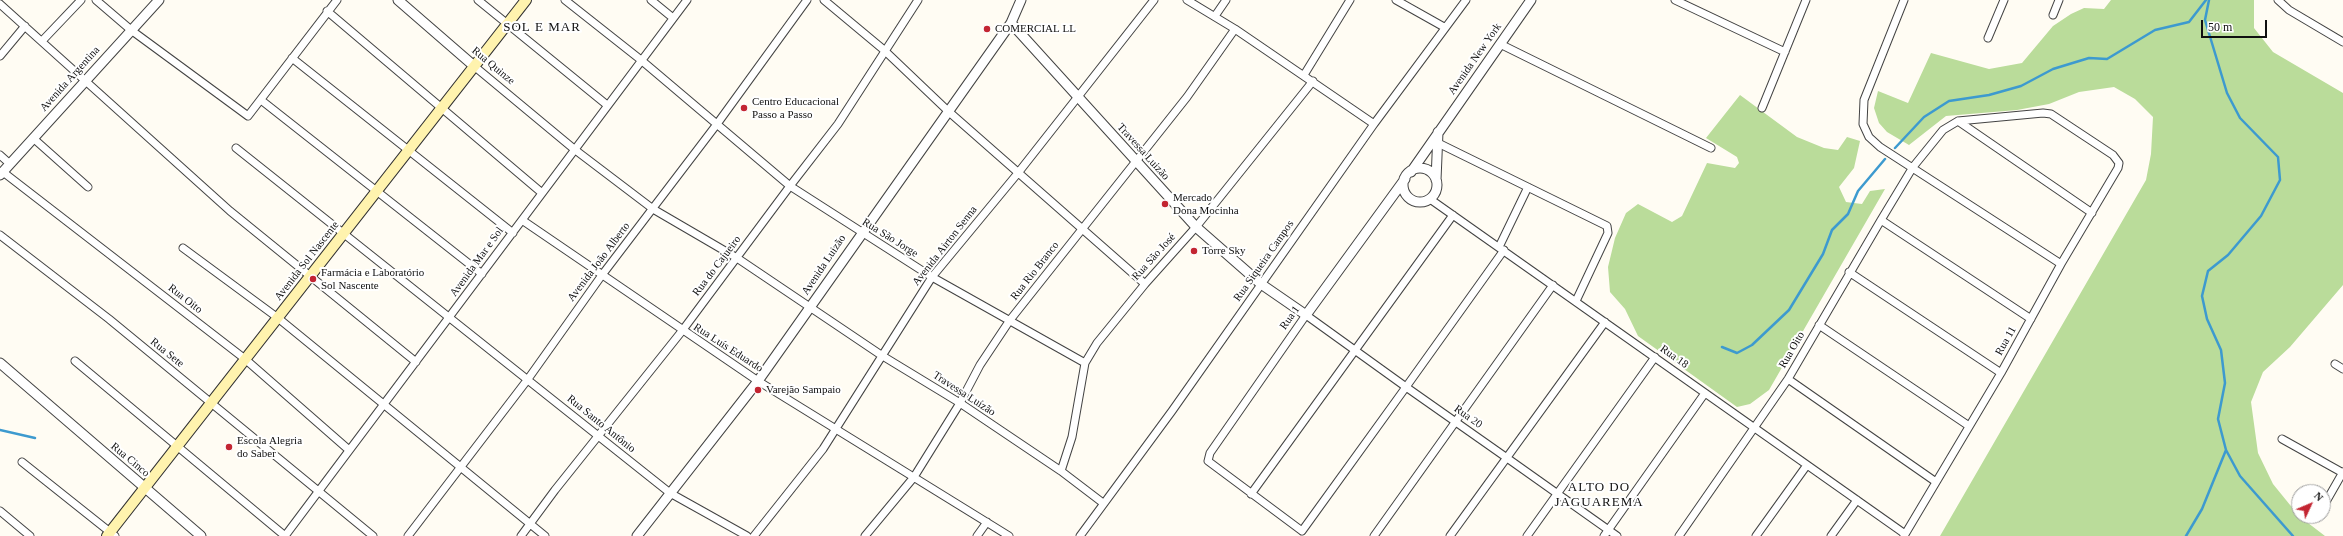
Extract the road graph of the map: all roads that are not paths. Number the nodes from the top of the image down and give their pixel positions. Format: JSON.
{"nodes":[{"id":1,"x":81,"y":0,"type":"edge"},
{"id":2,"x":96,"y":0,"type":"edge"},
{"id":3,"x":159,"y":0,"type":"edge"},
{"id":4,"x":337,"y":0,"type":"edge"},
{"id":5,"x":398,"y":0,"type":"edge"},
{"id":6,"x":478,"y":0,"type":"edge"},
{"id":7,"x":526,"y":0,"type":"edge"},
{"id":8,"x":565,"y":0,"type":"edge"},
{"id":9,"x":651,"y":0,"type":"edge"},
{"id":10,"x":686,"y":0,"type":"edge"},
{"id":11,"x":807,"y":0,"type":"edge"},
{"id":12,"x":824,"y":0,"type":"edge"},
{"id":13,"x":918,"y":0,"type":"edge"},
{"id":14,"x":1021,"y":0,"type":"edge"},
{"id":15,"x":1154,"y":0,"type":"edge"},
{"id":16,"x":1187,"y":0,"type":"edge"},
{"id":17,"x":1226,"y":0,"type":"edge"},
{"id":18,"x":1350,"y":0,"type":"edge"},
{"id":19,"x":1396,"y":0,"type":"edge"},
{"id":20,"x":1466,"y":0,"type":"edge"},
{"id":21,"x":1531,"y":0,"type":"edge"},
{"id":22,"x":1674,"y":0,"type":"edge"},
{"id":23,"x":1806,"y":0,"type":"edge"},
{"id":24,"x":1904,"y":0,"type":"edge"},
{"id":25,"x":2004,"y":0,"type":"edge"},
{"id":26,"x":2059,"y":0,"type":"edge"},
{"id":27,"x":2278,"y":0,"type":"edge"},
{"id":28,"x":0,"y":4,"type":"edge"},
{"id":29,"x":328,"y":11,"type":"junction"},
{"id":30,"x":2053,"y":15,"type":"dead end"},
{"id":31,"x":1215,"y":16,"type":"junction"},
{"id":32,"x":673,"y":18,"type":"junction"},
{"id":33,"x":1011,"y":22,"type":"junction"},
{"id":34,"x":506,"y":24,"type":"junction"},
{"id":35,"x":25,"y":26,"type":"junction"},
{"id":36,"x":1444,"y":27,"type":"junction"},
{"id":37,"x":1235,"y":28,"type":"junction"},
{"id":38,"x":131,"y":30,"type":"junction"},
{"id":39,"x":1988,"y":38,"type":"dead end"},
{"id":40,"x":42,"y":41,"type":"junction"},
{"id":41,"x":2343,"y":42,"type":"edge"},
{"id":42,"x":1500,"y":44,"type":"junction"},
{"id":43,"x":884,"y":50,"type":"junction"},
{"id":44,"x":1784,"y":52,"type":"junction"},
{"id":45,"x":0,"y":56,"type":"edge"},
{"id":46,"x":292,"y":58,"type":"junction"},
{"id":47,"x":641,"y":60,"type":"junction"},
{"id":48,"x":474,"y":66,"type":"junction"},
{"id":49,"x":1304,"y":76,"type":"junction"},
{"id":50,"x":86,"y":80,"type":"junction"},
{"id":51,"x":1313,"y":81,"type":"junction"},
{"id":52,"x":1077,"y":96,"type":"junction"},
{"id":53,"x":261,"y":100,"type":"junction"},
{"id":54,"x":607,"y":105,"type":"junction"},
{"id":55,"x":442,"y":108,"type":"junction"},
{"id":56,"x":1762,"y":108,"type":"dead end"},
{"id":57,"x":948,"y":111,"type":"junction"},
{"id":58,"x":1958,"y":121,"type":"junction"},
{"id":59,"x":717,"y":124,"type":"junction"},
{"id":60,"x":1374,"y":124,"type":"junction"},
{"id":61,"x":1438,"y":132,"type":"junction"},
{"id":62,"x":33,"y":138,"type":"junction"},
{"id":63,"x":1438,"y":142,"type":"junction"},
{"id":64,"x":236,"y":148,"type":"dead end"},
{"id":65,"x":1711,"y":148,"type":"dead end"},
{"id":66,"x":574,"y":149,"type":"junction"},
{"id":67,"x":408,"y":151,"type":"junction"},
{"id":68,"x":0,"y":155,"type":"edge"},
{"id":69,"x":1136,"y":162,"type":"junction"},
{"id":70,"x":10,"y":164,"type":"junction"},
{"id":71,"x":1913,"y":167,"type":"junction"},
{"id":72,"x":1411,"y":172,"type":"junction"},
{"id":73,"x":1018,"y":173,"type":"junction"},
{"id":74,"x":2,"y":174,"type":"edge"},
{"id":75,"x":1405,"y":179,"type":"junction"},
{"id":76,"x":1436,"y":180,"type":"junction"},
{"id":77,"x":790,"y":186,"type":"junction"},
{"id":78,"x":88,"y":187,"type":"dead end"},
{"id":79,"x":1528,"y":187,"type":"junction"},
{"id":80,"x":376,"y":192,"type":"junction"},
{"id":81,"x":542,"y":193,"type":"junction"},
{"id":82,"x":1408,"y":197,"type":"junction"},
{"id":83,"x":1391,"y":198,"type":"junction"},
{"id":84,"x":1430,"y":199,"type":"junction"},
{"id":85,"x":653,"y":209,"type":"junction"},
{"id":86,"x":2092,"y":213,"type":"junction"},
{"id":87,"x":1453,"y":215,"type":"junction"},
{"id":88,"x":522,"y":220,"type":"junction"},
{"id":89,"x":1880,"y":220,"type":"junction"},
{"id":90,"x":1196,"y":227,"type":"junction"},
{"id":91,"x":1083,"y":228,"type":"junction"},
{"id":92,"x":861,"y":232,"type":"junction"},
{"id":93,"x":344,"y":233,"type":"junction"},
{"id":94,"x":513,"y":233,"type":"junction"},
{"id":95,"x":0,"y":235,"type":"edge"},
{"id":96,"x":183,"y":248,"type":"dead end"},
{"id":97,"x":1501,"y":249,"type":"junction"},
{"id":98,"x":737,"y":258,"type":"junction"},
{"id":99,"x":2061,"y":264,"type":"junction"},
{"id":100,"x":1849,"y":272,"type":"junction"},
{"id":101,"x":482,"y":274,"type":"junction"},
{"id":102,"x":602,"y":275,"type":"junction"},
{"id":103,"x":310,"y":277,"type":"junction"},
{"id":104,"x":932,"y":277,"type":"junction"},
{"id":105,"x":1144,"y":284,"type":"junction"},
{"id":106,"x":1261,"y":284,"type":"junction"},
{"id":107,"x":1553,"y":285,"type":"junction"},
{"id":108,"x":1576,"y":301,"type":"junction"},
{"id":109,"x":810,"y":307,"type":"junction"},
{"id":110,"x":1306,"y":315,"type":"junction"},
{"id":111,"x":450,"y":317,"type":"junction"},
{"id":112,"x":278,"y":318,"type":"junction"},
{"id":113,"x":2031,"y":319,"type":"junction"},
{"id":114,"x":1010,"y":320,"type":"junction"},
{"id":115,"x":1605,"y":322,"type":"junction"},
{"id":116,"x":1819,"y":325,"type":"junction"},
{"id":117,"x":682,"y":331,"type":"junction"},
{"id":118,"x":1355,"y":350,"type":"junction"},
{"id":119,"x":881,"y":355,"type":"junction"},
{"id":120,"x":1655,"y":357,"type":"junction"},
{"id":121,"x":245,"y":359,"type":"junction"},
{"id":122,"x":75,"y":361,"type":"dead end"},
{"id":123,"x":416,"y":362,"type":"junction"},
{"id":124,"x":0,"y":363,"type":"edge"},
{"id":125,"x":1085,"y":363,"type":"junction"},
{"id":126,"x":2335,"y":364,"type":"dead end"},
{"id":127,"x":2343,"y":369,"type":"edge"},
{"id":128,"x":2001,"y":373,"type":"junction"},
{"id":129,"x":528,"y":379,"type":"junction"},
{"id":130,"x":1788,"y":380,"type":"junction"},
{"id":131,"x":758,"y":382,"type":"junction"},
{"id":132,"x":1406,"y":387,"type":"junction"},
{"id":133,"x":1705,"y":392,"type":"junction"},
{"id":134,"x":211,"y":402,"type":"junction"},
{"id":135,"x":960,"y":403,"type":"junction"},
{"id":136,"x":384,"y":405,"type":"junction"},
{"id":137,"x":1456,"y":422,"type":"junction"},
{"id":138,"x":1969,"y":426,"type":"junction"},
{"id":139,"x":1755,"y":428,"type":"junction"},
{"id":140,"x":836,"y":429,"type":"junction"},
{"id":141,"x":598,"y":437,"type":"junction"},
{"id":142,"x":2282,"y":439,"type":"dead end"},
{"id":143,"x":177,"y":446,"type":"junction"},
{"id":144,"x":349,"y":450,"type":"junction"},
{"id":145,"x":1507,"y":458,"type":"junction"},
{"id":146,"x":22,"y":462,"type":"dead end"},
{"id":147,"x":1807,"y":465,"type":"junction"},
{"id":148,"x":461,"y":468,"type":"junction"},
{"id":149,"x":1061,"y":471,"type":"junction"},
{"id":150,"x":2343,"y":473,"type":"edge"},
{"id":151,"x":914,"y":477,"type":"junction"},
{"id":152,"x":1936,"y":482,"type":"junction"},
{"id":153,"x":144,"y":488,"type":"junction"},
{"id":154,"x":318,"y":491,"type":"junction"},
{"id":155,"x":670,"y":492,"type":"junction"},
{"id":156,"x":2331,"y":493,"type":"edge"},
{"id":157,"x":1251,"y":494,"type":"junction"},
{"id":158,"x":1557,"y":494,"type":"junction"},
{"id":159,"x":1857,"y":500,"type":"junction"},
{"id":160,"x":1104,"y":503,"type":"junction"},
{"id":161,"x":0,"y":510,"type":"edge"},
{"id":162,"x":987,"y":522,"type":"junction"},
{"id":163,"x":530,"y":523,"type":"junction"},
{"id":164,"x":1606,"y":533,"type":"edge"},
{"id":165,"x":110,"y":535,"type":"edge"},
{"id":166,"x":1904,"y":535,"type":"edge"},
{"id":167,"x":30,"y":536,"type":"edge"},
{"id":168,"x":202,"y":536,"type":"edge"},
{"id":169,"x":285,"y":536,"type":"edge"},
{"id":170,"x":373,"y":536,"type":"edge"},
{"id":171,"x":408,"y":536,"type":"edge"},
{"id":172,"x":521,"y":536,"type":"edge"},
{"id":173,"x":545,"y":536,"type":"edge"},
{"id":174,"x":637,"y":536,"type":"edge"},
{"id":175,"x":747,"y":536,"type":"edge"},
{"id":176,"x":754,"y":536,"type":"edge"},
{"id":177,"x":865,"y":536,"type":"edge"},
{"id":178,"x":977,"y":536,"type":"edge"},
{"id":179,"x":1009,"y":536,"type":"edge"},
{"id":180,"x":1080,"y":536,"type":"edge"},
{"id":181,"x":1374,"y":536,"type":"edge"},
{"id":182,"x":1450,"y":536,"type":"edge"},
{"id":183,"x":1527,"y":536,"type":"edge"},
{"id":184,"x":1617,"y":536,"type":"edge"},
{"id":185,"x":1679,"y":536,"type":"edge"},
{"id":186,"x":1756,"y":536,"type":"edge"},
{"id":187,"x":1831,"y":536,"type":"edge"}],
"edges":[{"from":1,"to":40,"type":"street"},
{"from":2,"to":38,"type":"street"},
{"from":3,"to":38,"type":"street","name":"Avenida Argentina"},
{"from":4,"to":29,"type":"street"},
{"from":5,"to":48,"type":"street","name":"Rua Quinze"},
{"from":6,"to":34,"type":"street"},
{"from":7,"to":34,"type":"main road","name":"Avenida Sol Nascente"},
{"from":8,"to":47,"type":"street","name":"Rua São Jorge"},
{"from":9,"to":32,"type":"street"},
{"from":10,"to":32,"type":"street","name":"Avenida Mar e Sol"},
{"from":11,"to":59,"type":"street","name":"Avenida João Alberto"},
{"from":12,"to":43,"type":"street"},
{"from":13,"to":43,"type":"street","name":"Rua do Cajueiro"},
{"from":14,"to":33,"type":"street","name":"Avenida Luizão"},
{"from":15,"to":52,"type":"street","name":"Avenida Airton Senna"},
{"from":16,"to":31,"type":"street"},
{"from":17,"to":31,"type":"street"},
{"from":18,"to":49,"type":"street"},
{"from":19,"to":36,"type":"street"},
{"from":20,"to":36,"type":"street","name":"Rua Siqueira Campos"},
{"from":21,"to":42,"type":"street","name":"Avenida New York"},
{"from":22,"to":44,"type":"street"},
{"from":23,"to":44,"type":"street"},
{"from":24,"to":71,"type":"street"},
{"from":25,"to":39,"type":"street"},
{"from":26,"to":30,"type":"street"},
{"from":27,"to":41,"type":"street"},
{"from":28,"to":35,"type":"street"},
{"from":29,"to":46,"type":"street"},
{"from":29,"to":55,"type":"street"},
{"from":31,"to":37,"type":"street"},
{"from":32,"to":47,"type":"street","name":"Avenida Mar e Sol"},
{"from":33,"to":52,"type":"street","name":"Travessa Luizão"},
{"from":33,"to":57,"type":"street","name":"Avenida Luizão"},
{"from":34,"to":48,"type":"main road","name":"Avenida Sol Nascente"},
{"from":34,"to":54,"type":"street"},
{"from":35,"to":40,"type":"street"},
{"from":35,"to":45,"type":"street"},
{"from":36,"to":60,"type":"street","name":"Rua Siqueira Campos"},
{"from":37,"to":49,"type":"street"},
{"from":37,"to":69,"type":"street","name":"Rua Rio Branco"},
{"from":38,"to":50,"type":"street","name":"Avenida Argentina"},
{"from":38,"to":53,"type":"street"},
{"from":40,"to":50,"type":"street"},
{"from":42,"to":61,"type":"street","name":"Avenida New York"},
{"from":42,"to":65,"type":"street"},
{"from":43,"to":57,"type":"street"},
{"from":43,"to":77,"type":"street","name":"Rua do Cajueiro"},
{"from":44,"to":56,"type":"street"},
{"from":46,"to":53,"type":"street"},
{"from":46,"to":67,"type":"street"},
{"from":47,"to":54,"type":"street","name":"Avenida Mar e Sol"},
{"from":47,"to":59,"type":"street","name":"Rua São Jorge"},
{"from":48,"to":55,"type":"main road","name":"Avenida Sol Nascente"},
{"from":48,"to":66,"type":"street","name":"Rua Quinze"},
{"from":49,"to":51,"type":"street"},
{"from":50,"to":62,"type":"street","name":"Avenida Argentina"},
{"from":50,"to":103,"type":"street"},
{"from":51,"to":60,"type":"street"},
{"from":51,"to":90,"type":"street","name":"Rua São José"},
{"from":52,"to":69,"type":"street","name":"Travessa Luizão"},
{"from":52,"to":73,"type":"street","name":"Avenida Airton Senna"},
{"from":53,"to":80,"type":"street"},
{"from":54,"to":66,"type":"street","name":"Avenida Mar e Sol"},
{"from":55,"to":67,"type":"main road","name":"Avenida Sol Nascente"},
{"from":55,"to":81,"type":"street"},
{"from":57,"to":73,"type":"street"},
{"from":57,"to":92,"type":"street","name":"Avenida Luizão"},
{"from":58,"to":71,"type":"street","name":"Rua Oito"},
{"from":58,"to":86,"type":"street"},
{"from":58,"to":86,"type":"street","name":"Rua 11"},
{"from":59,"to":77,"type":"street","name":"Rua São Jorge"},
{"from":59,"to":85,"type":"street","name":"Avenida João Alberto"},
{"from":60,"to":106,"type":"street","name":"Rua Siqueira Campos"},
{"from":61,"to":63,"type":"street"},
{"from":61,"to":72,"type":"street","name":"Avenida New York"},
{"from":62,"to":70,"type":"street","name":"Avenida Argentina"},
{"from":62,"to":78,"type":"street"},
{"from":63,"to":76,"type":"street"},
{"from":63,"to":79,"type":"street"},
{"from":64,"to":93,"type":"street","name":"Rua Santo Antônio"},
{"from":66,"to":81,"type":"street","name":"Avenida Mar e Sol"},
{"from":66,"to":85,"type":"street","name":"Rua Quinze"},
{"from":67,"to":80,"type":"main road","name":"Avenida Sol Nascente"},
{"from":67,"to":94,"type":"street"},
{"from":68,"to":70,"type":"street"},
{"from":69,"to":90,"type":"street","name":"Travessa Luizão"},
{"from":69,"to":91,"type":"street","name":"Rua Rio Branco"},
{"from":70,"to":74,"type":"street","name":"Avenida Argentina"},
{"from":71,"to":89,"type":"street","name":"Rua Oito"},
{"from":71,"to":99,"type":"street"},
{"from":72,"to":75,"type":"street"},
{"from":72,"to":76,"type":"street"},
{"from":73,"to":91,"type":"street"},
{"from":73,"to":104,"type":"street","name":"Avenida Airton Senna"},
{"from":74,"to":121,"type":"street","name":"Rua Oito"},
{"from":75,"to":82,"type":"street"},
{"from":75,"to":83,"type":"street","name":"Rua 1"},
{"from":76,"to":84,"type":"street"},
{"from":77,"to":92,"type":"street","name":"Rua São Jorge"},
{"from":77,"to":98,"type":"street","name":"Rua do Cajueiro"},
{"from":79,"to":97,"type":"street"},
{"from":79,"to":108,"type":"street"},
{"from":80,"to":93,"type":"main road","name":"Avenida Sol Nascente"},
{"from":80,"to":101,"type":"street"},
{"from":81,"to":88,"type":"street","name":"Avenida Mar e Sol"},
{"from":82,"to":83,"type":"street"},
{"from":82,"to":84,"type":"street"},
{"from":83,"to":110,"type":"street","name":"Rua 1"},
{"from":84,"to":87,"type":"street","name":"Rua 18"},
{"from":85,"to":98,"type":"street","name":"Travessa Luízão"},
{"from":85,"to":102,"type":"street","name":"Avenida João Alberto"},
{"from":86,"to":99,"type":"street","name":"Rua 11"},
{"from":87,"to":97,"type":"street","name":"Rua 18"},
{"from":87,"to":118,"type":"street"},
{"from":88,"to":94,"type":"street","name":"Avenida Mar e Sol"},
{"from":88,"to":102,"type":"street","name":"Rua Luís Eduardo"},
{"from":89,"to":100,"type":"street","name":"Rua Oito"},
{"from":89,"to":113,"type":"street"},
{"from":90,"to":105,"type":"street","name":"Rua São José"},
{"from":90,"to":106,"type":"street","name":"Travessa Luizão"},
{"from":91,"to":105,"type":"street"},
{"from":91,"to":114,"type":"street","name":"Rua Rio Branco"},
{"from":92,"to":104,"type":"street","name":"Rua São Jorge"},
{"from":92,"to":109,"type":"street","name":"Avenida Luizão"},
{"from":93,"to":103,"type":"main road","name":"Avenida Sol Nascente"},
{"from":93,"to":111,"type":"street","name":"Rua Santo Antônio"},
{"from":94,"to":101,"type":"street","name":"Avenida Mar e Sol"},
{"from":95,"to":134,"type":"street","name":"Rua Sete"},
{"from":96,"to":112,"type":"street"},
{"from":97,"to":107,"type":"street","name":"Rua 18"},
{"from":97,"to":132,"type":"street"},
{"from":98,"to":109,"type":"street","name":"Travessa Luízão"},
{"from":98,"to":117,"type":"street","name":"Rua do Cajueiro"},
{"from":99,"to":113,"type":"street","name":"Rua 11"},
{"from":100,"to":116,"type":"street","name":"Rua Oito"},
{"from":100,"to":128,"type":"street"},
{"from":101,"to":111,"type":"street","name":"Avenida Mar e Sol"},
{"from":102,"to":117,"type":"street","name":"Rua Luís Eduardo"},
{"from":102,"to":129,"type":"street","name":"Avenida João Alberto"},
{"from":103,"to":112,"type":"main road","name":"Avenida Sol Nascente"},
{"from":103,"to":123,"type":"street"},
{"from":104,"to":114,"type":"street","name":"Rua São Jorge"},
{"from":104,"to":119,"type":"street","name":"Avenida Airton Senna"},
{"from":105,"to":125,"type":"street","name":"Rua São José"},
{"from":106,"to":110,"type":"street","name":"Travessa Luizão"},
{"from":106,"to":160,"type":"street","name":"Rua Siqueira Campos"},
{"from":107,"to":108,"type":"street","name":"Rua 18"},
{"from":107,"to":137,"type":"street"},
{"from":108,"to":115,"type":"street","name":"Rua 18"},
{"from":109,"to":119,"type":"street","name":"Travessa Luízão"},
{"from":109,"to":131,"type":"street","name":"Avenida Luizão"},
{"from":110,"to":118,"type":"street","name":"Rua 20"},
{"from":110,"to":157,"type":"street","name":"Rua 1"},
{"from":111,"to":123,"type":"street","name":"Avenida Mar e Sol"},
{"from":111,"to":129,"type":"street","name":"Rua Santo Antônio"},
{"from":112,"to":121,"type":"main road","name":"Avenida Sol Nascente"},
{"from":112,"to":136,"type":"street"},
{"from":113,"to":128,"type":"street","name":"Rua 11"},
{"from":114,"to":125,"type":"street","name":"Rua São Jorge"},
{"from":114,"to":135,"type":"street","name":"Rua Rio Branco"},
{"from":115,"to":120,"type":"street","name":"Rua 18"},
{"from":115,"to":145,"type":"street"},
{"from":116,"to":130,"type":"street","name":"Rua Oito"},
{"from":116,"to":138,"type":"street"},
{"from":117,"to":131,"type":"street","name":"Rua Luís Eduardo"},
{"from":117,"to":141,"type":"street","name":"Rua do Cajueiro"},
{"from":118,"to":132,"type":"street","name":"Rua 20"},
{"from":118,"to":157,"type":"street"},
{"from":119,"to":135,"type":"street","name":"Travessa Luízão"},
{"from":119,"to":140,"type":"street","name":"Avenida Airton Senna"},
{"from":120,"to":133,"type":"street","name":"Rua 18"},
{"from":120,"to":158,"type":"street"},
{"from":121,"to":134,"type":"main road","name":"Avenida Sol Nascente"},
{"from":121,"to":144,"type":"street","name":"Rua Oito"},
{"from":122,"to":143,"type":"street"},
{"from":123,"to":136,"type":"street","name":"Avenida Mar e Sol"},
{"from":124,"to":153,"type":"street","name":"Rua Cinco"},
{"from":125,"to":149,"type":"street","name":"Rua São José"},
{"from":126,"to":127,"type":"street"},
{"from":128,"to":138,"type":"street","name":"Rua 11"},
{"from":129,"to":141,"type":"street","name":"Rua Santo Antônio"},
{"from":129,"to":148,"type":"street","name":"Avenida João Alberto"},
{"from":130,"to":139,"type":"street","name":"Rua Oito"},
{"from":130,"to":152,"type":"street"},
{"from":131,"to":140,"type":"street","name":"Rua Luís Eduardo"},
{"from":131,"to":155,"type":"street","name":"Avenida Luizão"},
{"from":132,"to":137,"type":"street","name":"Rua 20"},
{"from":132,"to":157,"type":"street"},
{"from":133,"to":139,"type":"street","name":"Rua 18"},
{"from":133,"to":164,"type":"street"},
{"from":134,"to":143,"type":"main road","name":"Avenida Sol Nascente"},
{"from":134,"to":154,"type":"street","name":"Rua Sete"},
{"from":135,"to":149,"type":"street","name":"Travessa Luízão"},
{"from":135,"to":151,"type":"street","name":"Rua Rio Branco"},
{"from":136,"to":144,"type":"street","name":"Avenida Mar e Sol"},
{"from":136,"to":148,"type":"street"},
{"from":137,"to":145,"type":"street","name":"Rua 20"},
{"from":137,"to":181,"type":"street"},
{"from":138,"to":152,"type":"street","name":"Rua 11"},
{"from":139,"to":147,"type":"street","name":"Rua 18"},
{"from":139,"to":185,"type":"street","name":"Rua Oito"},
{"from":140,"to":151,"type":"street","name":"Rua Luís Eduardo"},
{"from":140,"to":176,"type":"street","name":"Avenida Airton Senna"},
{"from":141,"to":155,"type":"street","name":"Rua Santo Antônio"},
{"from":141,"to":163,"type":"street","name":"Rua do Cajueiro"},
{"from":142,"to":150,"type":"street"},
{"from":143,"to":153,"type":"main road","name":"Avenida Sol Nascente"},
{"from":143,"to":169,"type":"street"},
{"from":144,"to":154,"type":"street","name":"Avenida Mar e Sol"},
{"from":145,"to":158,"type":"street","name":"Rua 20"},
{"from":145,"to":182,"type":"street"},
{"from":146,"to":165,"type":"street"},
{"from":147,"to":159,"type":"street","name":"Rua 18"},
{"from":147,"to":186,"type":"street"},
{"from":148,"to":163,"type":"street"},
{"from":148,"to":171,"type":"street","name":"Avenida João Alberto"},
{"from":149,"to":160,"type":"street","name":"Travessa Luízão"},
{"from":150,"to":156,"type":"street"},
{"from":151,"to":162,"type":"street","name":"Rua Luís Eduardo"},
{"from":151,"to":177,"type":"street","name":"Rua Rio Branco"},
{"from":152,"to":166,"type":"street","name":"Rua 11"},
{"from":153,"to":165,"type":"main road","name":"Avenida Sol Nascente"},
{"from":153,"to":168,"type":"street","name":"Rua Cinco"},
{"from":154,"to":169,"type":"street","name":"Avenida Mar e Sol"},
{"from":154,"to":170,"type":"street","name":"Rua Sete"},
{"from":155,"to":174,"type":"street","name":"Avenida Luizão"},
{"from":155,"to":175,"type":"street","name":"Rua Santo Antônio"},
{"from":158,"to":164,"type":"street","name":"Rua 20"},
{"from":158,"to":183,"type":"street"},
{"from":159,"to":166,"type":"street","name":"Rua 18"},
{"from":159,"to":187,"type":"street"},
{"from":160,"to":180,"type":"street","name":"Rua Siqueira Campos"},
{"from":161,"to":167,"type":"street"},
{"from":162,"to":178,"type":"street"},
{"from":162,"to":179,"type":"street","name":"Rua Luís Eduardo"},
{"from":163,"to":172,"type":"street","name":"Rua do Cajueiro"},
{"from":163,"to":173,"type":"street"},
{"from":164,"to":184,"type":"street","name":"Rua 20"}]}
